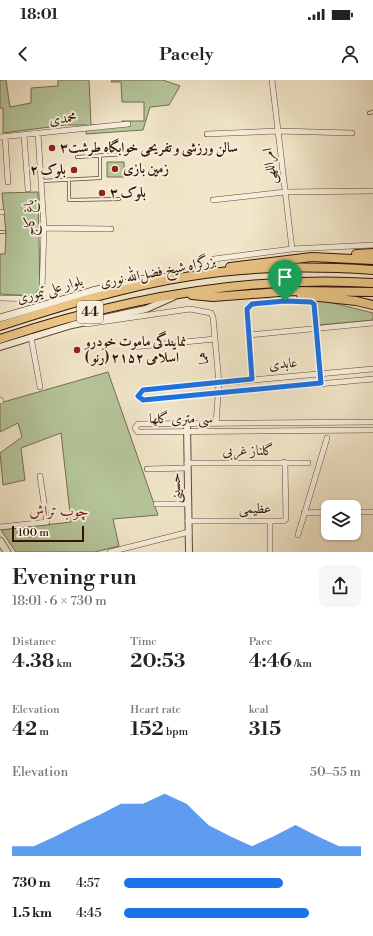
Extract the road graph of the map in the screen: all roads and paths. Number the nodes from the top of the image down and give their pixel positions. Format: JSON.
{"nodes":[{"id":1,"x":272,"y":80,"type":"edge"},
{"id":2,"x":128,"y":124,"type":"dead end"},
{"id":3,"x":278,"y":131,"type":"junction"},
{"id":4,"x":38,"y":133,"type":"junction"},
{"id":5,"x":352,"y":133,"type":"dead end"},
{"id":6,"x":207,"y":134,"type":"dead end"},
{"id":7,"x":24,"y":135,"type":"junction"},
{"id":8,"x":3,"y":137,"type":"edge"},
{"id":9,"x":124,"y":154,"type":"dead end"},
{"id":10,"x":100,"y":155,"type":"junction"},
{"id":11,"x":77,"y":157,"type":"dead end"},
{"id":12,"x":69,"y":179,"type":"junction"},
{"id":13,"x":8,"y":182,"type":"dead end"},
{"id":14,"x":40,"y":182,"type":"junction"},
{"id":15,"x":28,"y":189,"type":"dead end"},
{"id":16,"x":373,"y":191,"type":"edge"},
{"id":17,"x":285,"y":192,"type":"junction"},
{"id":18,"x":119,"y":199,"type":"dead end"},
{"id":19,"x":213,"y":200,"type":"dead end"},
{"id":20,"x":44,"y":228,"type":"junction"},
{"id":21,"x":111,"y":229,"type":"dead end"},
{"id":22,"x":373,"y":245,"type":"edge"},
{"id":23,"x":292,"y":249,"type":"junction"},
{"id":24,"x":373,"y":253,"type":"edge"},
{"id":25,"x":312,"y":257,"type":"junction"},
{"id":26,"x":214,"y":259,"type":"dead end"},
{"id":27,"x":373,"y":260,"type":"edge"},
{"id":28,"x":373,"y":270,"type":"edge"},
{"id":29,"x":192,"y":276,"type":"junction"},
{"id":30,"x":179,"y":278,"type":"junction"},
{"id":31,"x":373,"y":283,"type":"edge"},
{"id":32,"x":373,"y":292,"type":"edge"},
{"id":33,"x":183,"y":293,"type":"junction"},
{"id":34,"x":278,"y":293,"type":"junction"},
{"id":35,"x":0,"y":298,"type":"edge"},
{"id":36,"x":328,"y":298,"type":"junction"},
{"id":37,"x":373,"y":305,"type":"edge"},
{"id":38,"x":373,"y":311,"type":"edge"},
{"id":39,"x":0,"y":318,"type":"edge"},
{"id":40,"x":373,"y":323,"type":"edge"},
{"id":41,"x":72,"y":324,"type":"junction"},
{"id":42,"x":0,"y":326,"type":"edge"},
{"id":43,"x":316,"y":328,"type":"junction"},
{"id":44,"x":248,"y":335,"type":"junction"},
{"id":45,"x":31,"y":337,"type":"junction"},
{"id":46,"x":0,"y":339,"type":"edge"},
{"id":47,"x":215,"y":339,"type":"junction"},
{"id":48,"x":0,"y":347,"type":"edge"},
{"id":49,"x":132,"y":347,"type":"dead end"},
{"id":50,"x":373,"y":369,"type":"edge"},
{"id":51,"x":320,"y":373,"type":"junction"},
{"id":52,"x":252,"y":379,"type":"junction"},
{"id":53,"x":373,"y":379,"type":"edge"},
{"id":54,"x":218,"y":383,"type":"junction"},
{"id":55,"x":321,"y":383,"type":"junction"},
{"id":56,"x":40,"y":387,"type":"dead end"},
{"id":57,"x":218,"y":392,"type":"junction"},
{"id":58,"x":373,"y":422,"type":"edge"},
{"id":59,"x":187,"y":424,"type":"junction"},
{"id":60,"x":216,"y":424,"type":"junction"},
{"id":61,"x":329,"y":430,"type":"junction"},
{"id":62,"x":373,"y":430,"type":"edge"},
{"id":63,"x":187,"y":431,"type":"junction"},
{"id":64,"x":327,"y":438,"type":"joint"},
{"id":65,"x":284,"y":462,"type":"junction"},
{"id":66,"x":308,"y":463,"type":"dead end"},
{"id":67,"x":187,"y":465,"type":"junction"},
{"id":68,"x":147,"y":469,"type":"dead end"},
{"id":69,"x":40,"y":476,"type":"dead end"},
{"id":70,"x":156,"y":504,"type":"dead end"},
{"id":71,"x":188,"y":504,"type":"junction"},
{"id":72,"x":321,"y":512,"type":"edge"},
{"id":73,"x":361,"y":512,"type":"edge"},
{"id":74,"x":373,"y":512,"type":"edge"},
{"id":75,"x":304,"y":513,"type":"junction"},
{"id":76,"x":188,"y":521,"type":"junction"},
{"id":77,"x":270,"y":521,"type":"junction"},
{"id":78,"x":0,"y":527,"type":"edge"},
{"id":79,"x":189,"y":532,"type":"junction"},
{"id":80,"x":298,"y":535,"type":"dead end"},
{"id":81,"x":0,"y":541,"type":"edge"},
{"id":82,"x":7,"y":552,"type":"edge"},
{"id":83,"x":110,"y":552,"type":"edge"},
{"id":84,"x":189,"y":552,"type":"edge"},
{"id":85,"x":270,"y":552,"type":"edge"}],
"edges":[{"from":1,"to":3,"type":"street","name":"امراللهی"},
{"from":2,"to":4,"type":"street","name":"محمدی"},
{"from":3,"to":5,"type":"street"},
{"from":3,"to":6,"type":"street"},
{"from":3,"to":17,"type":"street","name":"امراللهی"},
{"from":4,"to":7,"type":"street","name":"محمدی"},
{"from":4,"to":14,"type":"street","name":"باغ کاج"},
{"from":7,"to":8,"type":"street","name":"محمدی"},
{"from":7,"to":15,"type":"street"},
{"from":8,"to":13,"type":"street"},
{"from":9,"to":10,"type":"lane"},
{"from":10,"to":11,"type":"lane"},
{"from":10,"to":12,"type":"lane"},
{"from":12,"to":14,"type":"lane"},
{"from":12,"to":18,"type":"lane"},
{"from":14,"to":20,"type":"street","name":"باغ کاج"},
{"from":16,"to":17,"type":"street"},
{"from":17,"to":19,"type":"street"},
{"from":17,"to":23,"type":"street","name":"امراللهی"},
{"from":20,"to":21,"type":"street"},
{"from":20,"to":35,"type":"street","name":"باغ کاج"},
{"from":22,"to":23,"type":"street"},
{"from":23,"to":26,"type":"street"},
{"from":24,"to":25,"type":"highway"},
{"from":25,"to":27,"type":"highway"},
{"from":25,"to":29,"type":"highway"},
{"from":28,"to":29,"type":"highway","name":"بزرگراه شیخ فضل‌الله نوری","number":"44"},
{"from":29,"to":30,"type":"highway","name":"بزرگراه شیخ فضل‌الله نوری","number":"44"},
{"from":30,"to":39,"type":"main road","name":"بلوار علی تیموری"},
{"from":30,"to":42,"type":"highway","name":"بزرگراه شیخ فضل‌الله نوری","number":"44"},
{"from":31,"to":33,"type":"highway","name":"بزرگراه شیخ فضل‌الله نوری","number":"44"},
{"from":32,"to":34,"type":"highway"},
{"from":33,"to":34,"type":"highway"},
{"from":33,"to":41,"type":"street"},
{"from":33,"to":46,"type":"highway","name":"بزرگراه شیخ فضل‌الله نوری","number":"44"},
{"from":34,"to":36,"type":"highway"},
{"from":36,"to":37,"type":"highway"},
{"from":36,"to":38,"type":"highway"},
{"from":40,"to":43,"type":"street"},
{"from":41,"to":45,"type":"street"},
{"from":41,"to":47,"type":"street","name":"هما"},
{"from":43,"to":44,"type":"street"},
{"from":43,"to":44,"type":"street"},
{"from":43,"to":51,"type":"street"},
{"from":44,"to":52,"type":"street"},
{"from":45,"to":48,"type":"street"},
{"from":45,"to":56,"type":"street"},
{"from":47,"to":49,"type":"street"},
{"from":47,"to":54,"type":"street","name":"هما"},
{"from":50,"to":51,"type":"street","name":"عابدی"},
{"from":51,"to":52,"type":"street","name":"عابدی"},
{"from":51,"to":55,"type":"street"},
{"from":52,"to":54,"type":"street","name":"عابدی"},
{"from":53,"to":55,"type":"street","name":"عابدی"},
{"from":54,"to":57,"type":"street","name":"هما"},
{"from":54,"to":57,"type":"street","name":"عابدی"},
{"from":55,"to":57,"type":"street","name":"عابدی"},
{"from":57,"to":60,"type":"street","name":"هما"},
{"from":58,"to":60,"type":"street","name":"سی متری گلها"},
{"from":59,"to":60,"type":"street","name":"سی متری گلها"},
{"from":59,"to":63,"type":"street","name":"حسینی"},
{"from":59,"to":63,"type":"street","name":"سی متری گلها"},
{"from":61,"to":62,"type":"street","name":"سی متری گلها"},
{"from":61,"to":63,"type":"street","name":"سی متری گلها"},
{"from":61,"to":64,"type":"lane"},
{"from":63,"to":67,"type":"street","name":"حسینی"},
{"from":64,"to":75,"type":"street"},
{"from":65,"to":66,"type":"street","name":"گلناز غربی"},
{"from":65,"to":67,"type":"street","name":"گلناز غربی"},
{"from":65,"to":77,"type":"street","name":"عظیمی"},
{"from":67,"to":68,"type":"street","name":"گلناز غربی"},
{"from":67,"to":71,"type":"street","name":"حسینی"},
{"from":69,"to":78,"type":"street"},
{"from":70,"to":71,"type":"street"},
{"from":71,"to":76,"type":"street","name":"حسینی"},
{"from":72,"to":75,"type":"street"},
{"from":73,"to":74,"type":"street"},
{"from":75,"to":80,"type":"street"},
{"from":76,"to":77,"type":"street","name":"عظیمی"},
{"from":76,"to":79,"type":"street","name":"حسینی"},
{"from":77,"to":85,"type":"street"},
{"from":79,"to":83,"type":"street"},
{"from":79,"to":84,"type":"street","name":"حسینی"},
{"from":81,"to":82,"type":"main road"}]}
